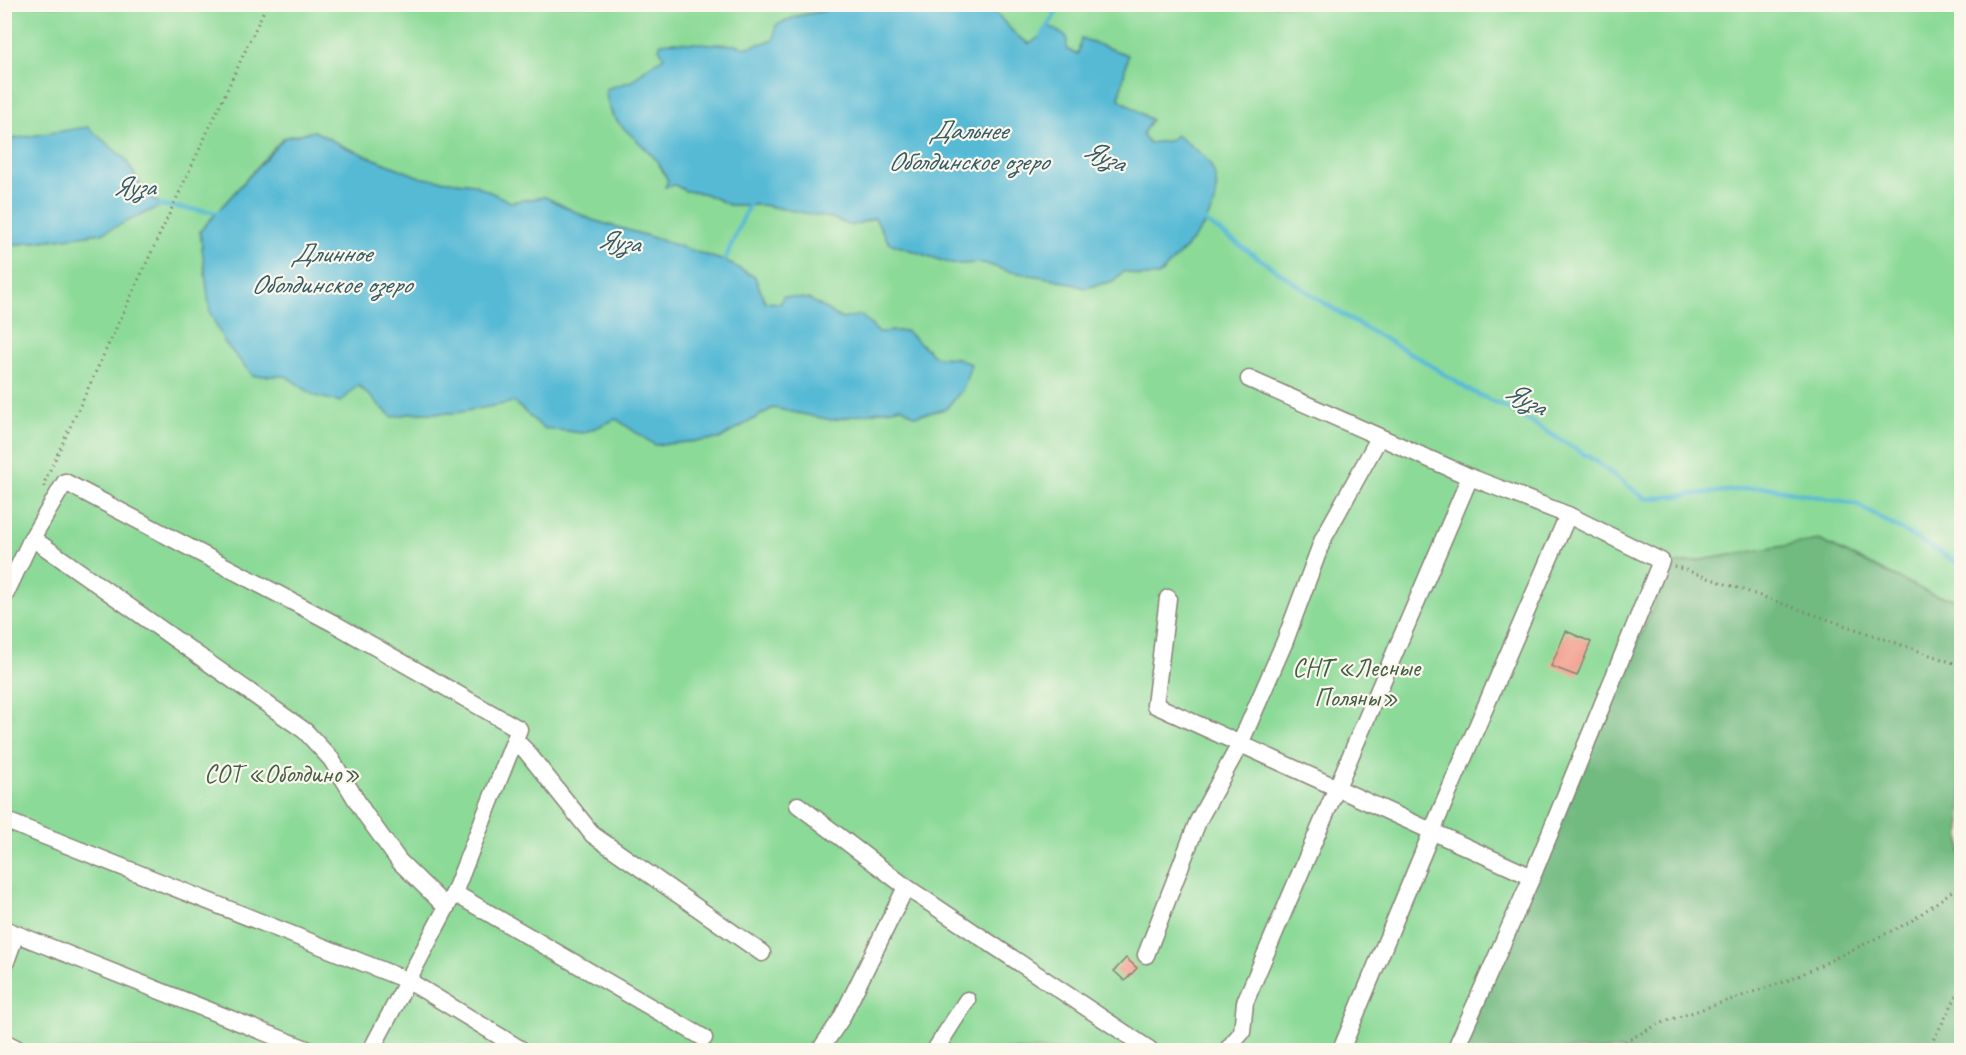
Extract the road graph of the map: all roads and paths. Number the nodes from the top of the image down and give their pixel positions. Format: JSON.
{"nodes":[{"id":1,"x":267,"y":4,"type":"edge"},
{"id":2,"x":1249,"y":379,"type":"dead end"},
{"id":3,"x":1379,"y":438,"type":"junction"},
{"id":4,"x":1470,"y":477,"type":"junction"},
{"id":5,"x":52,"y":504,"type":"junction"},
{"id":6,"x":1568,"y":515,"type":"junction"},
{"id":7,"x":32,"y":538,"type":"junction"},
{"id":8,"x":1661,"y":561,"type":"junction"},
{"id":9,"x":4,"y":597,"type":"edge"},
{"id":10,"x":1168,"y":598,"type":"dead end"},
{"id":11,"x":1962,"y":666,"type":"edge"},
{"id":12,"x":515,"y":740,"type":"junction"},
{"id":13,"x":1240,"y":744,"type":"junction"},
{"id":14,"x":1336,"y":788,"type":"junction"},
{"id":15,"x":798,"y":806,"type":"dead end"},
{"id":16,"x":4,"y":820,"type":"edge"},
{"id":17,"x":1432,"y":831,"type":"junction"},
{"id":18,"x":1532,"y":877,"type":"junction"},
{"id":19,"x":1962,"y":884,"type":"edge"},
{"id":20,"x":906,"y":887,"type":"junction"},
{"id":21,"x":450,"y":900,"type":"junction"},
{"id":22,"x":10,"y":931,"type":"edge"},
{"id":23,"x":762,"y":953,"type":"dead end"},
{"id":24,"x":1146,"y":955,"type":"dead end"},
{"id":25,"x":4,"y":967,"type":"edge"},
{"id":26,"x":409,"y":981,"type":"junction"},
{"id":27,"x":1962,"y":986,"type":"edge"},
{"id":28,"x":967,"y":1000,"type":"dead end"},
{"id":29,"x":704,"y":1038,"type":"dead end"},
{"id":30,"x":4,"y":1042,"type":"edge"},
{"id":31,"x":20,"y":1050,"type":"edge"},
{"id":32,"x":309,"y":1050,"type":"edge"},
{"id":33,"x":371,"y":1050,"type":"edge"},
{"id":34,"x":522,"y":1050,"type":"edge"},
{"id":35,"x":820,"y":1050,"type":"edge"},
{"id":36,"x":934,"y":1050,"type":"edge"},
{"id":37,"x":1150,"y":1050,"type":"edge"},
{"id":38,"x":1227,"y":1050,"type":"edge"},
{"id":39,"x":1341,"y":1050,"type":"edge"},
{"id":40,"x":1455,"y":1050,"type":"edge"},
{"id":41,"x":1609,"y":1050,"type":"edge"},
{"id":42,"x":1928,"y":1050,"type":"edge"}],
"edges":[{"from":1,"to":5,"type":"path"},
{"from":2,"to":3,"type":"lane"},
{"from":3,"to":4,"type":"lane"},
{"from":3,"to":13,"type":"lane"},
{"from":4,"to":6,"type":"lane"},
{"from":4,"to":14,"type":"lane"},
{"from":5,"to":7,"type":"lane"},
{"from":5,"to":12,"type":"lane"},
{"from":6,"to":8,"type":"lane"},
{"from":6,"to":17,"type":"lane"},
{"from":7,"to":9,"type":"lane"},
{"from":7,"to":21,"type":"lane"},
{"from":8,"to":11,"type":"path"},
{"from":8,"to":18,"type":"lane"},
{"from":10,"to":13,"type":"lane"},
{"from":12,"to":21,"type":"lane"},
{"from":12,"to":23,"type":"lane"},
{"from":13,"to":14,"type":"lane"},
{"from":13,"to":24,"type":"lane"},
{"from":14,"to":17,"type":"lane"},
{"from":14,"to":38,"type":"lane"},
{"from":15,"to":20,"type":"lane"},
{"from":16,"to":26,"type":"lane"},
{"from":17,"to":18,"type":"lane"},
{"from":17,"to":39,"type":"lane"},
{"from":18,"to":40,"type":"lane"},
{"from":19,"to":41,"type":"path"},
{"from":20,"to":35,"type":"lane"},
{"from":20,"to":37,"type":"lane"},
{"from":21,"to":26,"type":"lane"},
{"from":21,"to":29,"type":"lane"},
{"from":22,"to":25,"type":"lane"},
{"from":22,"to":32,"type":"lane"},
{"from":26,"to":33,"type":"lane"},
{"from":26,"to":34,"type":"lane"},
{"from":27,"to":42,"type":"path"},
{"from":28,"to":36,"type":"lane"},
{"from":30,"to":31,"type":"lane"}]}
